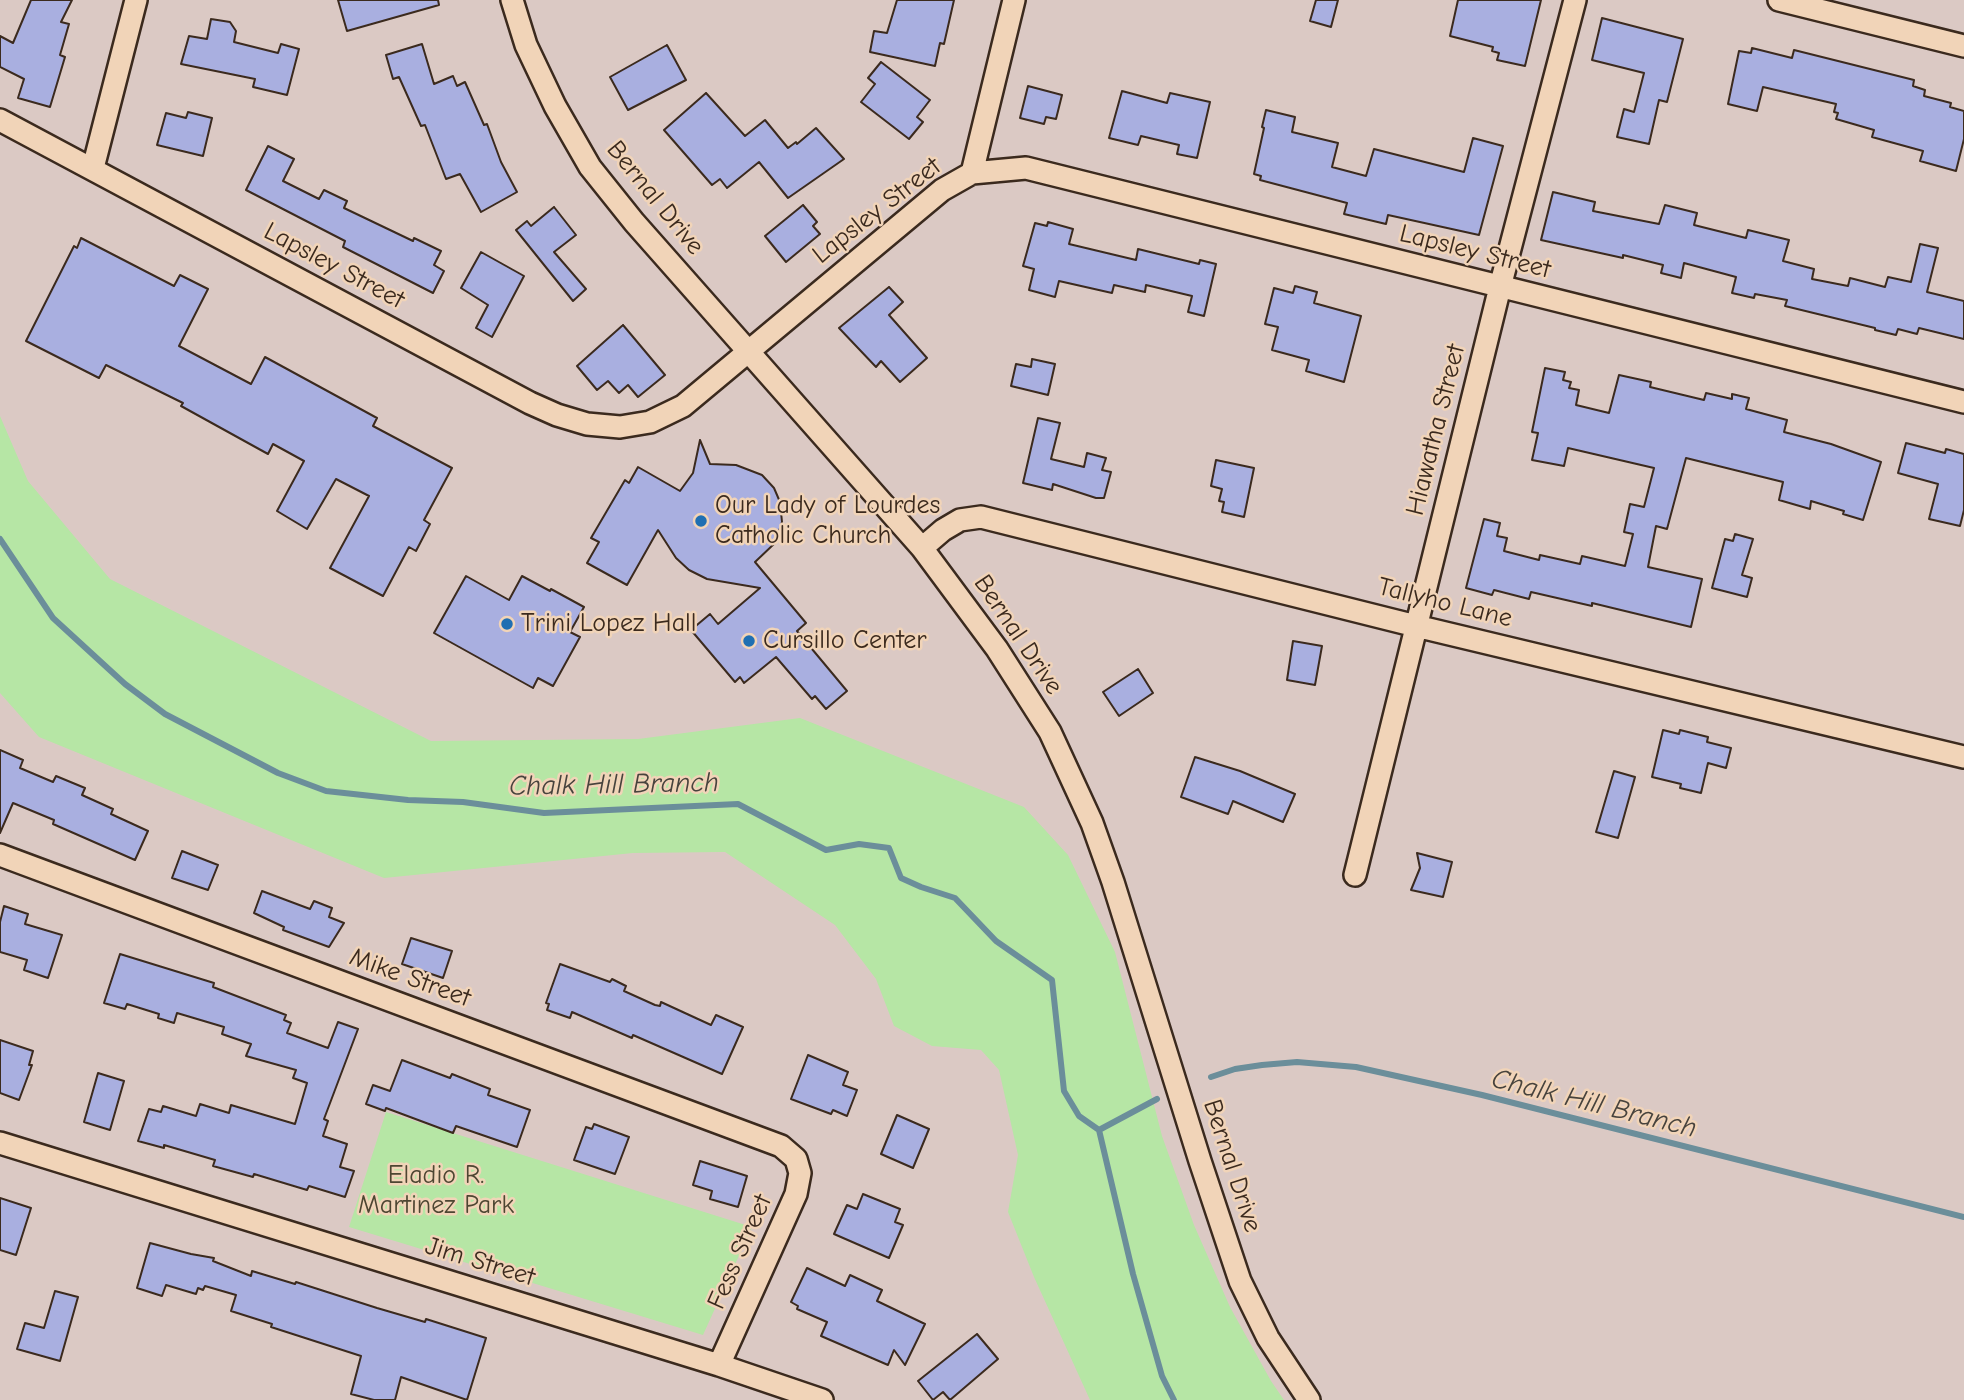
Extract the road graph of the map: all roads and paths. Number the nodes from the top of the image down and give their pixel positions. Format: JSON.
{"nodes":[{"id":1,"x":136,"y":0,"type":"edge"},
{"id":2,"x":512,"y":0,"type":"edge"},
{"id":3,"x":1014,"y":0,"type":"edge"},
{"id":4,"x":1575,"y":0,"type":"edge"},
{"id":5,"x":1779,"y":0,"type":"edge"},
{"id":6,"x":1964,"y":46,"type":"edge"},
{"id":7,"x":0,"y":120,"type":"edge"},
{"id":8,"x":93,"y":168,"type":"junction"},
{"id":9,"x":972,"y":173,"type":"junction"},
{"id":10,"x":1500,"y":287,"type":"junction"},
{"id":11,"x":748,"y":351,"type":"junction"},
{"id":12,"x":1964,"y":402,"type":"edge"},
{"id":13,"x":922,"y":548,"type":"junction"},
{"id":14,"x":1416,"y":626,"type":"junction"},
{"id":15,"x":1964,"y":757,"type":"edge"},
{"id":16,"x":0,"y":855,"type":"edge"},
{"id":17,"x":1355,"y":875,"type":"dead end"},
{"id":18,"x":0,"y":1143,"type":"edge"},
{"id":19,"x":796,"y":1159,"type":"joint"},
{"id":20,"x":719,"y":1365,"type":"junction"},
{"id":21,"x":822,"y":1400,"type":"edge"},
{"id":22,"x":1309,"y":1400,"type":"edge"}],
"edges":[{"from":1,"to":8,"type":"street"},
{"from":2,"to":11,"type":"street","name":"Bernal Drive"},
{"from":3,"to":9,"type":"street"},
{"from":4,"to":10,"type":"street","name":"Hiawatha Street"},
{"from":5,"to":6,"type":"street"},
{"from":7,"to":8,"type":"street","name":"Lapsley Street"},
{"from":8,"to":11,"type":"street","name":"Lapsley Street"},
{"from":9,"to":10,"type":"street","name":"Lapsley Street"},
{"from":9,"to":11,"type":"street","name":"Lapsley Street"},
{"from":10,"to":12,"type":"street","name":"Lapsley Street"},
{"from":10,"to":14,"type":"street","name":"Hiawatha Street"},
{"from":11,"to":13,"type":"street","name":"Bernal Drive"},
{"from":13,"to":14,"type":"street","name":"Tallyho Lane"},
{"from":13,"to":22,"type":"street","name":"Bernal Drive"},
{"from":14,"to":15,"type":"street","name":"Tallyho Lane"},
{"from":14,"to":17,"type":"street","name":"Hiawatha Street"},
{"from":16,"to":19,"type":"street","name":"Mike Street"},
{"from":18,"to":20,"type":"street","name":"Jim Street"},
{"from":19,"to":20,"type":"street","name":"Fess Street"},
{"from":20,"to":21,"type":"street","name":"Jim Street"}]}
